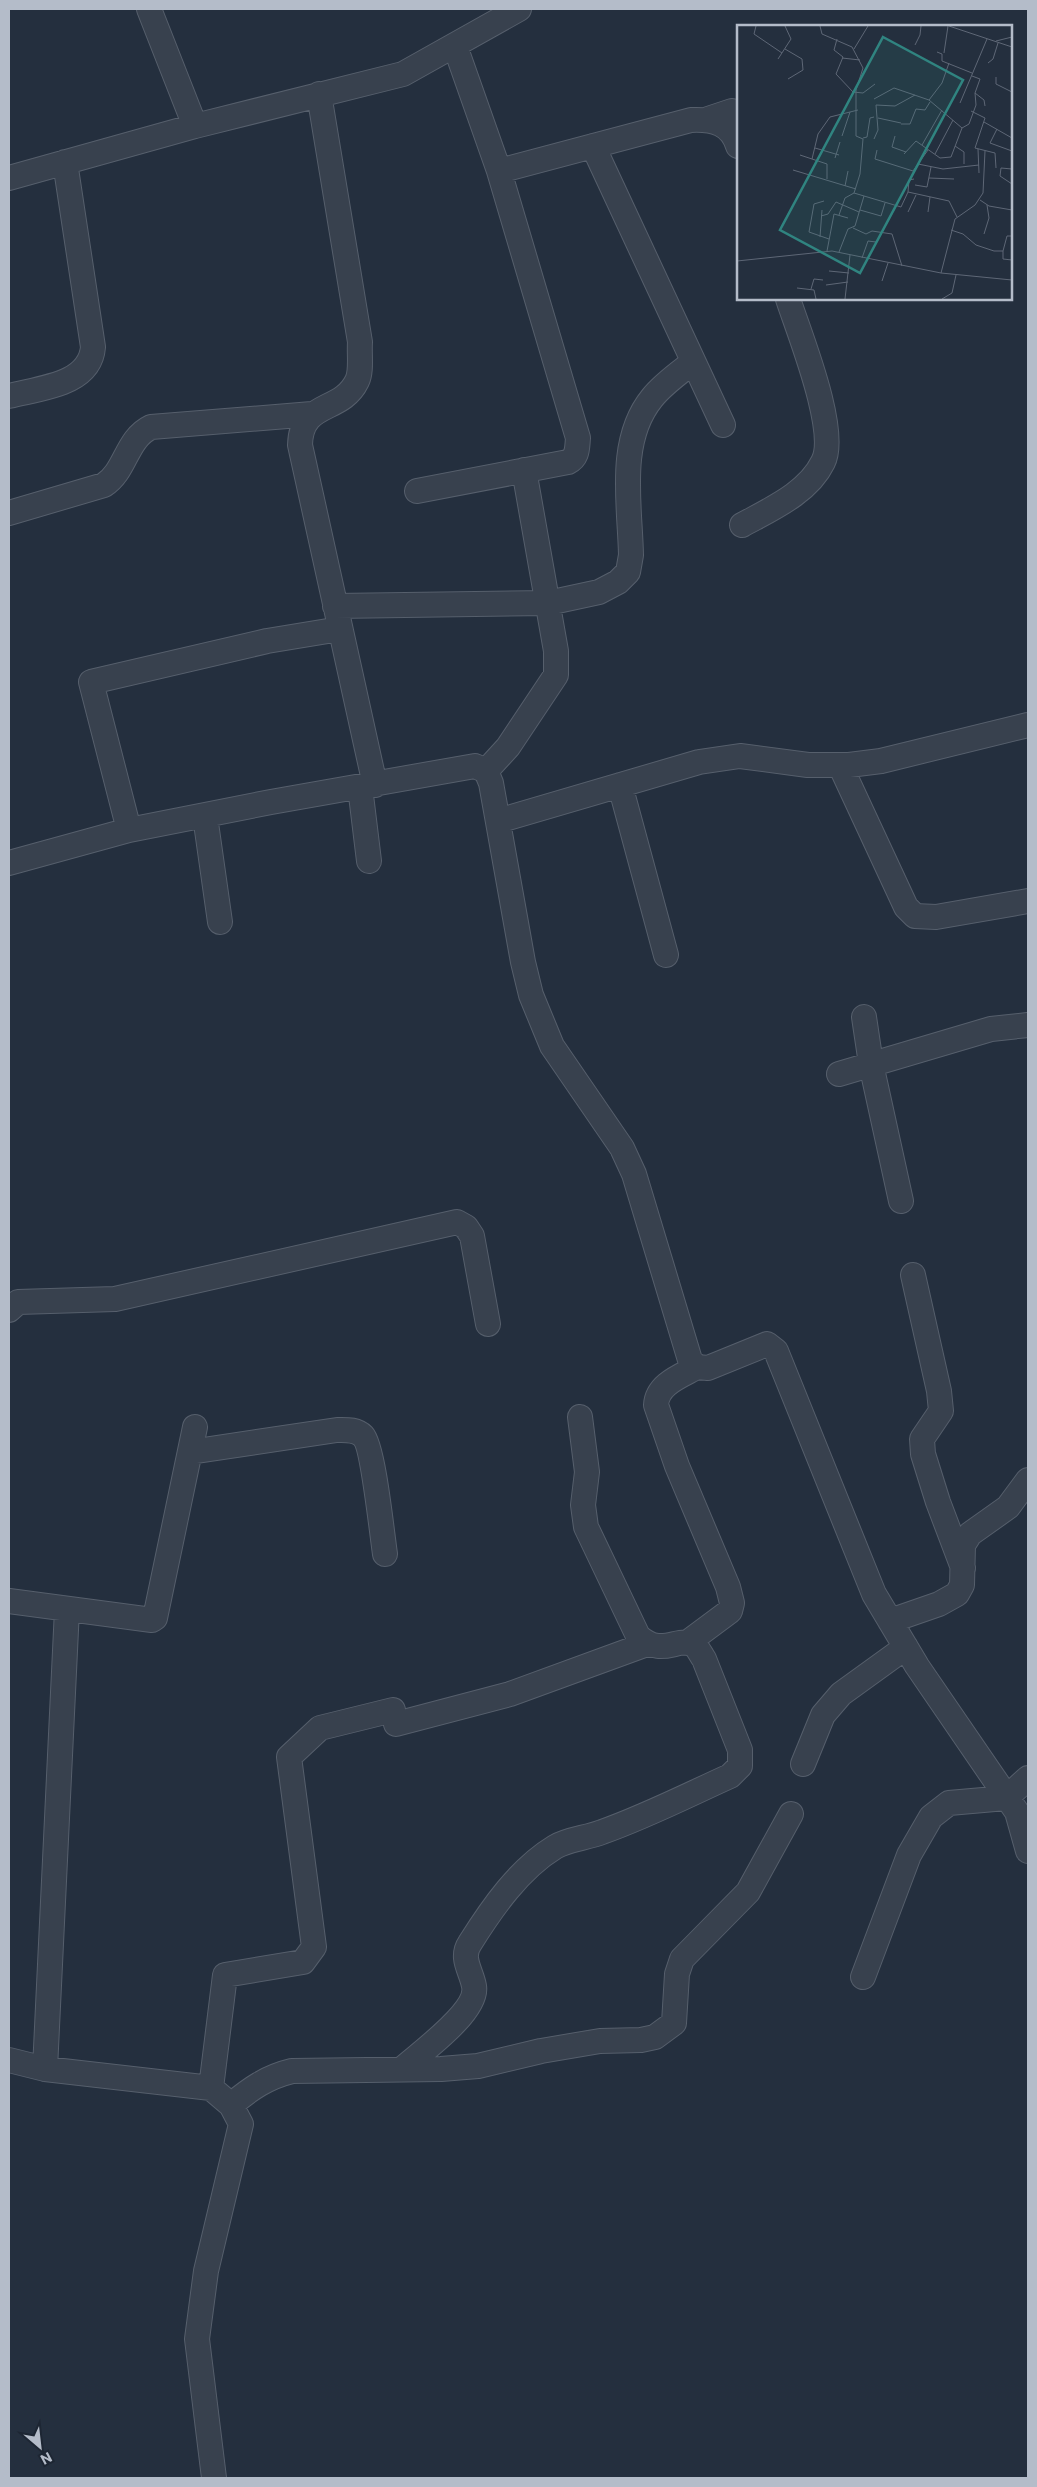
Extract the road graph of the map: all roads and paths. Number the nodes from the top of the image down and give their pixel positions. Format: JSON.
{"nodes":[{"id":1,"x":148,"y":9,"type":"edge"},
{"id":2,"x":519,"y":9,"type":"edge"},
{"id":3,"x":455,"y":46,"type":"junction"},
{"id":4,"x":319,"y":94,"type":"junction"},
{"id":5,"x":737,"y":113,"type":"edge"},
{"id":6,"x":708,"y":119,"type":"junction"},
{"id":7,"x":195,"y":126,"type":"junction"},
{"id":8,"x":737,"y":143,"type":"edge"},
{"id":9,"x":593,"y":146,"type":"junction"},
{"id":10,"x":65,"y":162,"type":"junction"},
{"id":11,"x":499,"y":171,"type":"junction"},
{"id":12,"x":9,"y":178,"type":"edge"},
{"id":13,"x":788,"y":300,"type":"edge"},
{"id":14,"x":693,"y":362,"type":"junction"},
{"id":15,"x":9,"y":396,"type":"edge"},
{"id":16,"x":312,"y":414,"type":"junction"},
{"id":17,"x":724,"y":424,"type":"dead end"},
{"id":18,"x":524,"y":470,"type":"junction"},
{"id":19,"x":417,"y":491,"type":"dead end"},
{"id":20,"x":9,"y":513,"type":"edge"},
{"id":21,"x":742,"y":525,"type":"dead end"},
{"id":22,"x":548,"y":603,"type":"junction"},
{"id":23,"x":335,"y":606,"type":"junction"},
{"id":24,"x":340,"y":629,"type":"junction"},
{"id":25,"x":1028,"y":725,"type":"edge"},
{"id":26,"x":840,"y":765,"type":"junction"},
{"id":27,"x":486,"y":771,"type":"junction"},
{"id":28,"x":620,"y":785,"type":"junction"},
{"id":29,"x":368,"y":786,"type":"junction"},
{"id":30,"x":205,"y":816,"type":"junction"},
{"id":31,"x":498,"y":821,"type":"junction"},
{"id":32,"x":129,"y":830,"type":"junction"},
{"id":33,"x":369,"y":860,"type":"dead end"},
{"id":34,"x":9,"y":863,"type":"edge"},
{"id":35,"x":1028,"y":901,"type":"edge"},
{"id":36,"x":220,"y":922,"type":"dead end"},
{"id":37,"x":666,"y":955,"type":"dead end"},
{"id":38,"x":864,"y":1016,"type":"dead end"},
{"id":39,"x":1028,"y":1025,"type":"edge"},
{"id":40,"x":870,"y":1064,"type":"junction"},
{"id":41,"x":839,"y":1074,"type":"dead end"},
{"id":42,"x":901,"y":1200,"type":"dead end"},
{"id":43,"x":913,"y":1275,"type":"dead end"},
{"id":44,"x":9,"y":1310,"type":"edge"},
{"id":45,"x":488,"y":1324,"type":"dead end"},
{"id":46,"x":697,"y":1367,"type":"junction"},
{"id":47,"x":580,"y":1417,"type":"dead end"},
{"id":48,"x":195,"y":1427,"type":"dead end"},
{"id":49,"x":190,"y":1452,"type":"junction"},
{"id":50,"x":1028,"y":1480,"type":"edge"},
{"id":51,"x":385,"y":1554,"type":"dead end"},
{"id":52,"x":963,"y":1568,"type":"junction"},
{"id":53,"x":9,"y":1601,"type":"edge"},
{"id":54,"x":66,"y":1609,"type":"junction"},
{"id":55,"x":890,"y":1621,"type":"junction"},
{"id":56,"x":687,"y":1643,"type":"junction"},
{"id":57,"x":647,"y":1644,"type":"junction"},
{"id":58,"x":911,"y":1657,"type":"junction"},
{"id":59,"x":803,"y":1764,"type":"dead end"},
{"id":60,"x":1028,"y":1778,"type":"edge"},
{"id":61,"x":1001,"y":1791,"type":"junction"},
{"id":62,"x":791,"y":1814,"type":"dead end"},
{"id":63,"x":1028,"y":1851,"type":"edge"},
{"id":64,"x":863,"y":1977,"type":"dead end"},
{"id":65,"x":9,"y":2060,"type":"edge"},
{"id":66,"x":45,"y":2069,"type":"junction"},
{"id":67,"x":402,"y":2069,"type":"junction"},
{"id":68,"x":211,"y":2088,"type":"junction"},
{"id":69,"x":236,"y":2115,"type":"junction"},
{"id":70,"x":214,"y":2478,"type":"edge"}],
"edges":[{"from":1,"to":7,"type":"street"},
{"from":2,"to":3,"type":"street"},
{"from":3,"to":4,"type":"street"},
{"from":3,"to":11,"type":"street"},
{"from":4,"to":7,"type":"street"},
{"from":4,"to":16,"type":"street"},
{"from":5,"to":6,"type":"street"},
{"from":6,"to":8,"type":"street"},
{"from":6,"to":9,"type":"street"},
{"from":7,"to":10,"type":"street"},
{"from":9,"to":11,"type":"street"},
{"from":9,"to":14,"type":"street"},
{"from":10,"to":12,"type":"street"},
{"from":10,"to":15,"type":"street"},
{"from":11,"to":18,"type":"street"},
{"from":13,"to":21,"type":"street"},
{"from":14,"to":17,"type":"street"},
{"from":14,"to":22,"type":"street"},
{"from":16,"to":20,"type":"street"},
{"from":16,"to":23,"type":"street"},
{"from":18,"to":19,"type":"street"},
{"from":18,"to":22,"type":"street"},
{"from":22,"to":23,"type":"street"},
{"from":22,"to":27,"type":"street"},
{"from":23,"to":24,"type":"street"},
{"from":24,"to":29,"type":"street"},
{"from":24,"to":32,"type":"street"},
{"from":25,"to":26,"type":"street"},
{"from":26,"to":28,"type":"street"},
{"from":26,"to":35,"type":"street"},
{"from":27,"to":29,"type":"street"},
{"from":27,"to":31,"type":"street"},
{"from":28,"to":31,"type":"street"},
{"from":28,"to":37,"type":"street"},
{"from":29,"to":30,"type":"street"},
{"from":29,"to":33,"type":"street"},
{"from":30,"to":32,"type":"street"},
{"from":30,"to":36,"type":"street"},
{"from":31,"to":46,"type":"street"},
{"from":32,"to":34,"type":"street"},
{"from":38,"to":40,"type":"street"},
{"from":39,"to":40,"type":"street"},
{"from":40,"to":41,"type":"street"},
{"from":40,"to":42,"type":"street"},
{"from":43,"to":52,"type":"street"},
{"from":44,"to":45,"type":"street"},
{"from":46,"to":55,"type":"street"},
{"from":46,"to":56,"type":"street"},
{"from":47,"to":57,"type":"street"},
{"from":48,"to":49,"type":"street"},
{"from":49,"to":51,"type":"street"},
{"from":49,"to":54,"type":"street"},
{"from":50,"to":52,"type":"street"},
{"from":52,"to":55,"type":"street"},
{"from":53,"to":54,"type":"street"},
{"from":54,"to":66,"type":"street"},
{"from":55,"to":58,"type":"street"},
{"from":56,"to":57,"type":"street"},
{"from":56,"to":67,"type":"street"},
{"from":57,"to":68,"type":"street"},
{"from":58,"to":59,"type":"street"},
{"from":58,"to":61,"type":"street"},
{"from":60,"to":61,"type":"street"},
{"from":61,"to":63,"type":"street"},
{"from":61,"to":64,"type":"street"},
{"from":62,"to":67,"type":"street"},
{"from":65,"to":66,"type":"street"},
{"from":66,"to":68,"type":"street"},
{"from":67,"to":69,"type":"street"},
{"from":68,"to":69,"type":"street"},
{"from":69,"to":70,"type":"street"}]}
